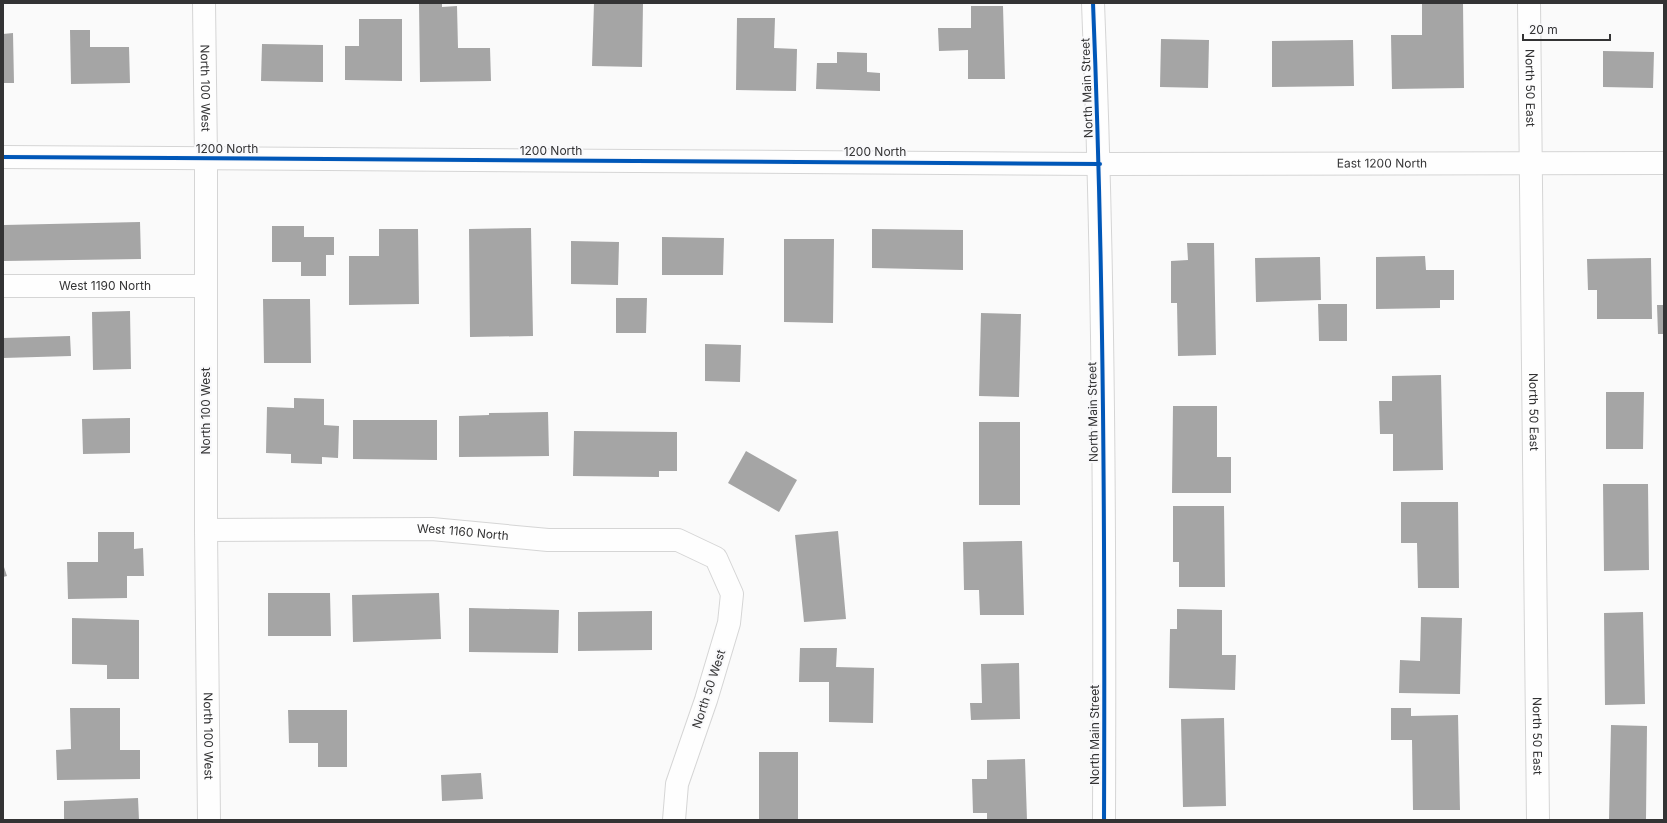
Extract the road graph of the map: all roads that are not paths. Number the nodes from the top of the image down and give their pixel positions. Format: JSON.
{"nodes":[{"id":1,"x":204,"y":3,"type":"edge"},
{"id":2,"x":1093,"y":3,"type":"edge"},
{"id":3,"x":1530,"y":3,"type":"edge"},
{"id":4,"x":3,"y":157,"type":"edge"},
{"id":5,"x":206,"y":158,"type":"junction"},
{"id":6,"x":1664,"y":163,"type":"edge"},
{"id":7,"x":1100,"y":164,"type":"junction"},
{"id":8,"x":1532,"y":164,"type":"junction"},
{"id":9,"x":3,"y":286,"type":"edge"},
{"id":10,"x":206,"y":286,"type":"junction"},
{"id":11,"x":206,"y":530,"type":"junction"},
{"id":12,"x":716,"y":558,"type":"joint"},
{"id":13,"x":209,"y":820,"type":"edge"},
{"id":14,"x":674,"y":820,"type":"edge"},
{"id":15,"x":1104,"y":820,"type":"edge"},
{"id":16,"x":1538,"y":820,"type":"edge"}],
"edges":[{"from":1,"to":5,"type":"street","name":"North 100 West"},
{"from":2,"to":7,"type":"street","name":"North Main Street"},
{"from":3,"to":8,"type":"street","name":"North 50 East"},
{"from":4,"to":5,"type":"street","name":"1200 North"},
{"from":5,"to":7,"type":"street","name":"1200 North"},
{"from":5,"to":10,"type":"street","name":"North 100 West"},
{"from":6,"to":8,"type":"street","name":"East 1200 North"},
{"from":7,"to":8,"type":"street","name":"East 1200 North"},
{"from":7,"to":15,"type":"street","name":"North Main Street"},
{"from":8,"to":16,"type":"street","name":"North 50 East"},
{"from":9,"to":10,"type":"street","name":"West 1190 North"},
{"from":10,"to":11,"type":"street","name":"North 100 West"},
{"from":11,"to":12,"type":"street","name":"West 1160 North"},
{"from":11,"to":13,"type":"street","name":"North 100 West"},
{"from":12,"to":14,"type":"street","name":"North 50 West"}]}
